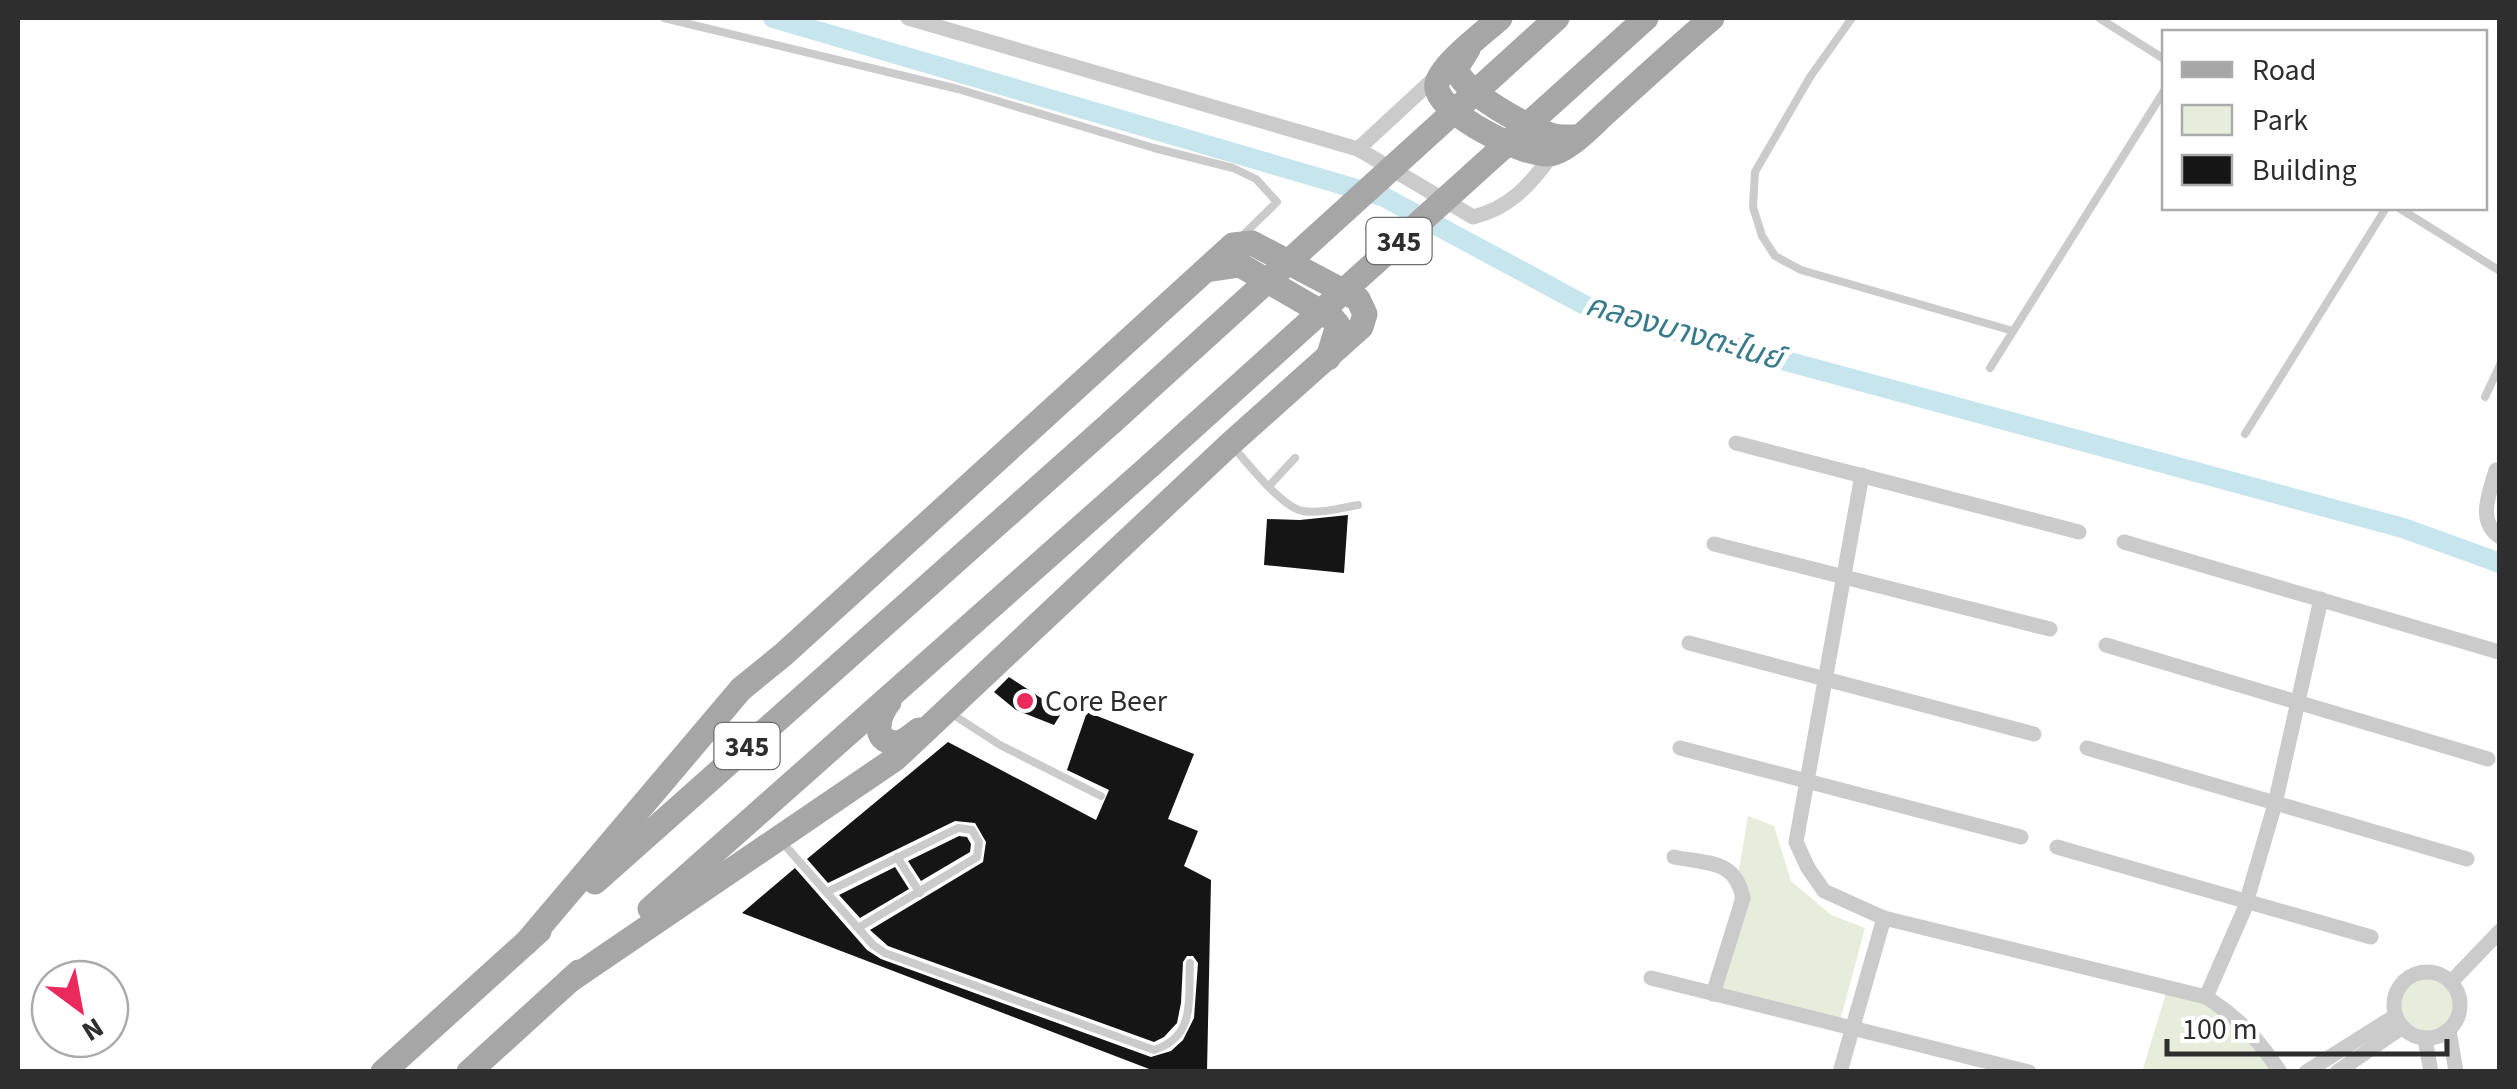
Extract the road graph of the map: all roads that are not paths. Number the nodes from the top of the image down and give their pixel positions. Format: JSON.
{"nodes":[{"id":1,"x":664,"y":18,"type":"edge"},
{"id":2,"x":908,"y":18,"type":"edge"},
{"id":3,"x":1500,"y":18,"type":"edge"},
{"id":4,"x":1557,"y":18,"type":"edge"},
{"id":5,"x":1646,"y":18,"type":"edge"},
{"id":6,"x":1712,"y":18,"type":"edge"},
{"id":7,"x":1852,"y":18,"type":"edge"},
{"id":8,"x":2099,"y":18,"type":"edge"},
{"id":9,"x":1470,"y":45,"type":"junction"},
{"id":10,"x":2162,"y":58,"type":"edge"},
{"id":11,"x":1442,"y":72,"type":"junction"},
{"id":12,"x":2162,"y":95,"type":"edge"},
{"id":13,"x":1578,"y":137,"type":"junction"},
{"id":14,"x":1358,"y":149,"type":"junction"},
{"id":15,"x":1552,"y":155,"type":"junction"},
{"id":16,"x":2385,"y":210,"type":"edge"},
{"id":17,"x":2402,"y":210,"type":"edge"},
{"id":18,"x":1233,"y":245,"type":"junction"},
{"id":19,"x":1206,"y":270,"type":"junction"},
{"id":20,"x":2500,"y":271,"type":"edge"},
{"id":21,"x":2013,"y":330,"type":"junction"},
{"id":22,"x":1326,"y":362,"type":"junction"},
{"id":23,"x":2500,"y":365,"type":"edge"},
{"id":24,"x":1990,"y":368,"type":"dead end"},
{"id":25,"x":2485,"y":397,"type":"dead end"},
{"id":26,"x":2245,"y":434,"type":"dead end"},
{"id":27,"x":1736,"y":443,"type":"dead end"},
{"id":28,"x":1230,"y":444,"type":"junction"},
{"id":29,"x":1295,"y":458,"type":"dead end"},
{"id":30,"x":2496,"y":470,"type":"dead end"},
{"id":31,"x":1862,"y":475,"type":"junction"},
{"id":32,"x":1270,"y":486,"type":"junction"},
{"id":33,"x":1358,"y":505,"type":"dead end"},
{"id":34,"x":2080,"y":532,"type":"dead end"},
{"id":35,"x":2500,"y":537,"type":"edge"},
{"id":36,"x":2124,"y":542,"type":"dead end"},
{"id":37,"x":1714,"y":544,"type":"dead end"},
{"id":38,"x":1844,"y":576,"type":"junction"},
{"id":39,"x":2322,"y":599,"type":"junction"},
{"id":40,"x":2050,"y":629,"type":"dead end"},
{"id":41,"x":1689,"y":642,"type":"dead end"},
{"id":42,"x":2106,"y":645,"type":"dead end"},
{"id":43,"x":2499,"y":652,"type":"edge"},
{"id":44,"x":784,"y":654,"type":"junction"},
{"id":45,"x":1826,"y":678,"type":"junction"},
{"id":46,"x":815,"y":686,"type":"junction"},
{"id":47,"x":898,"y":690,"type":"junction"},
{"id":48,"x":2298,"y":704,"type":"junction"},
{"id":49,"x":938,"y":715,"type":"junction"},
{"id":50,"x":2034,"y":734,"type":"dead end"},
{"id":51,"x":1680,"y":748,"type":"dead end"},
{"id":52,"x":2087,"y":748,"type":"dead end"},
{"id":53,"x":2488,"y":759,"type":"dead end"},
{"id":54,"x":1807,"y":781,"type":"junction"},
{"id":55,"x":1101,"y":796,"type":"dead end"},
{"id":56,"x":2275,"y":804,"type":"junction"},
{"id":57,"x":2021,"y":837,"type":"dead end"},
{"id":58,"x":778,"y":838,"type":"junction"},
{"id":59,"x":2057,"y":847,"type":"dead end"},
{"id":60,"x":898,"y":857,"type":"junction"},
{"id":61,"x":1674,"y":857,"type":"dead end"},
{"id":62,"x":2467,"y":858,"type":"dead end"},
{"id":63,"x":827,"y":892,"type":"junction"},
{"id":64,"x":920,"y":893,"type":"junction"},
{"id":65,"x":2246,"y":902,"type":"junction"},
{"id":66,"x":1884,"y":918,"type":"junction"},
{"id":67,"x":858,"y":928,"type":"junction"},
{"id":68,"x":2500,"y":931,"type":"edge"},
{"id":69,"x":2371,"y":938,"type":"dead end"},
{"id":70,"x":526,"y":943,"type":"junction"},
{"id":71,"x":1190,"y":963,"type":"dead end"},
{"id":72,"x":1652,"y":978,"type":"dead end"},
{"id":73,"x":569,"y":981,"type":"junction"},
{"id":74,"x":2452,"y":982,"type":"junction"},
{"id":75,"x":1713,"y":994,"type":"junction"},
{"id":76,"x":2206,"y":997,"type":"junction"},
{"id":77,"x":2398,"y":1022,"type":"junction"},
{"id":78,"x":1852,"y":1030,"type":"junction"},
{"id":79,"x":2449,"y":1030,"type":"junction"},
{"id":80,"x":2425,"y":1039,"type":"junction"},
{"id":81,"x":383,"y":1072,"type":"edge"},
{"id":82,"x":469,"y":1072,"type":"edge"},
{"id":83,"x":1840,"y":1072,"type":"edge"},
{"id":84,"x":2028,"y":1072,"type":"edge"},
{"id":85,"x":2280,"y":1072,"type":"edge"},
{"id":86,"x":2306,"y":1072,"type":"edge"},
{"id":87,"x":2338,"y":1072,"type":"edge"},
{"id":88,"x":2431,"y":1072,"type":"edge"},
{"id":89,"x":2456,"y":1072,"type":"edge"}],
"edges":[{"from":1,"to":18,"type":"lane"},
{"from":2,"to":14,"type":"street"},
{"from":3,"to":9,"type":"main road"},
{"from":4,"to":46,"type":"main road","number":"345","bridge":true},
{"from":5,"to":47,"type":"main road","number":"345","bridge":true},
{"from":6,"to":13,"type":"main road"},
{"from":7,"to":21,"type":"lane"},
{"from":8,"to":10,"type":"lane"},
{"from":9,"to":11,"type":"main road"},
{"from":9,"to":13,"type":"main road"},
{"from":11,"to":14,"type":"street"},
{"from":11,"to":15,"type":"main road"},
{"from":12,"to":21,"type":"lane"},
{"from":13,"to":15,"type":"main road"},
{"from":14,"to":15,"type":"street"},
{"from":16,"to":26,"type":"lane"},
{"from":17,"to":20,"type":"lane"},
{"from":18,"to":19,"type":"main road"},
{"from":18,"to":22,"type":"main road"},
{"from":19,"to":22,"type":"main road"},
{"from":19,"to":44,"type":"main road"},
{"from":21,"to":24,"type":"lane"},
{"from":22,"to":28,"type":"main road"},
{"from":23,"to":25,"type":"lane"},
{"from":27,"to":31,"type":"street"},
{"from":28,"to":32,"type":"lane"},
{"from":28,"to":49,"type":"main road"},
{"from":29,"to":32,"type":"lane"},
{"from":30,"to":35,"type":"street"},
{"from":31,"to":34,"type":"street"},
{"from":31,"to":38,"type":"street"},
{"from":32,"to":33,"type":"lane"},
{"from":36,"to":39,"type":"street"},
{"from":37,"to":38,"type":"street"},
{"from":38,"to":40,"type":"street"},
{"from":38,"to":45,"type":"street"},
{"from":39,"to":43,"type":"street"},
{"from":39,"to":48,"type":"street"},
{"from":41,"to":45,"type":"street"},
{"from":42,"to":48,"type":"street"},
{"from":44,"to":46,"type":"main road"},
{"from":44,"to":70,"type":"main road"},
{"from":45,"to":50,"type":"street"},
{"from":45,"to":54,"type":"street"},
{"from":46,"to":70,"type":"main road","number":"345"},
{"from":47,"to":49,"type":"main road"},
{"from":47,"to":73,"type":"main road","number":"345"},
{"from":48,"to":53,"type":"street"},
{"from":48,"to":56,"type":"street"},
{"from":49,"to":55,"type":"lane"},
{"from":49,"to":58,"type":"main road"},
{"from":51,"to":54,"type":"street"},
{"from":52,"to":56,"type":"street"},
{"from":54,"to":57,"type":"street"},
{"from":54,"to":66,"type":"street"},
{"from":56,"to":62,"type":"street"},
{"from":56,"to":65,"type":"street"},
{"from":58,"to":63,"type":"lane"},
{"from":58,"to":73,"type":"main road"},
{"from":59,"to":65,"type":"street"},
{"from":60,"to":63,"type":"lane"},
{"from":60,"to":64,"type":"lane"},
{"from":60,"to":64,"type":"lane"},
{"from":61,"to":75,"type":"street"},
{"from":63,"to":67,"type":"lane"},
{"from":64,"to":67,"type":"lane"},
{"from":65,"to":69,"type":"street"},
{"from":65,"to":76,"type":"street"},
{"from":66,"to":76,"type":"street"},
{"from":66,"to":78,"type":"street"},
{"from":67,"to":71,"type":"lane"},
{"from":68,"to":74,"type":"street"},
{"from":70,"to":81,"type":"main road","number":"345"},
{"from":72,"to":75,"type":"street"},
{"from":73,"to":82,"type":"main road","number":"345"},
{"from":74,"to":77,"type":"street"},
{"from":74,"to":79,"type":"street"},
{"from":75,"to":78,"type":"street"},
{"from":76,"to":85,"type":"street"},
{"from":77,"to":80,"type":"street"},
{"from":77,"to":86,"type":"street"},
{"from":77,"to":87,"type":"street"},
{"from":78,"to":83,"type":"street"},
{"from":78,"to":84,"type":"street"},
{"from":79,"to":80,"type":"street"},
{"from":79,"to":89,"type":"street"},
{"from":80,"to":88,"type":"street"}]}
